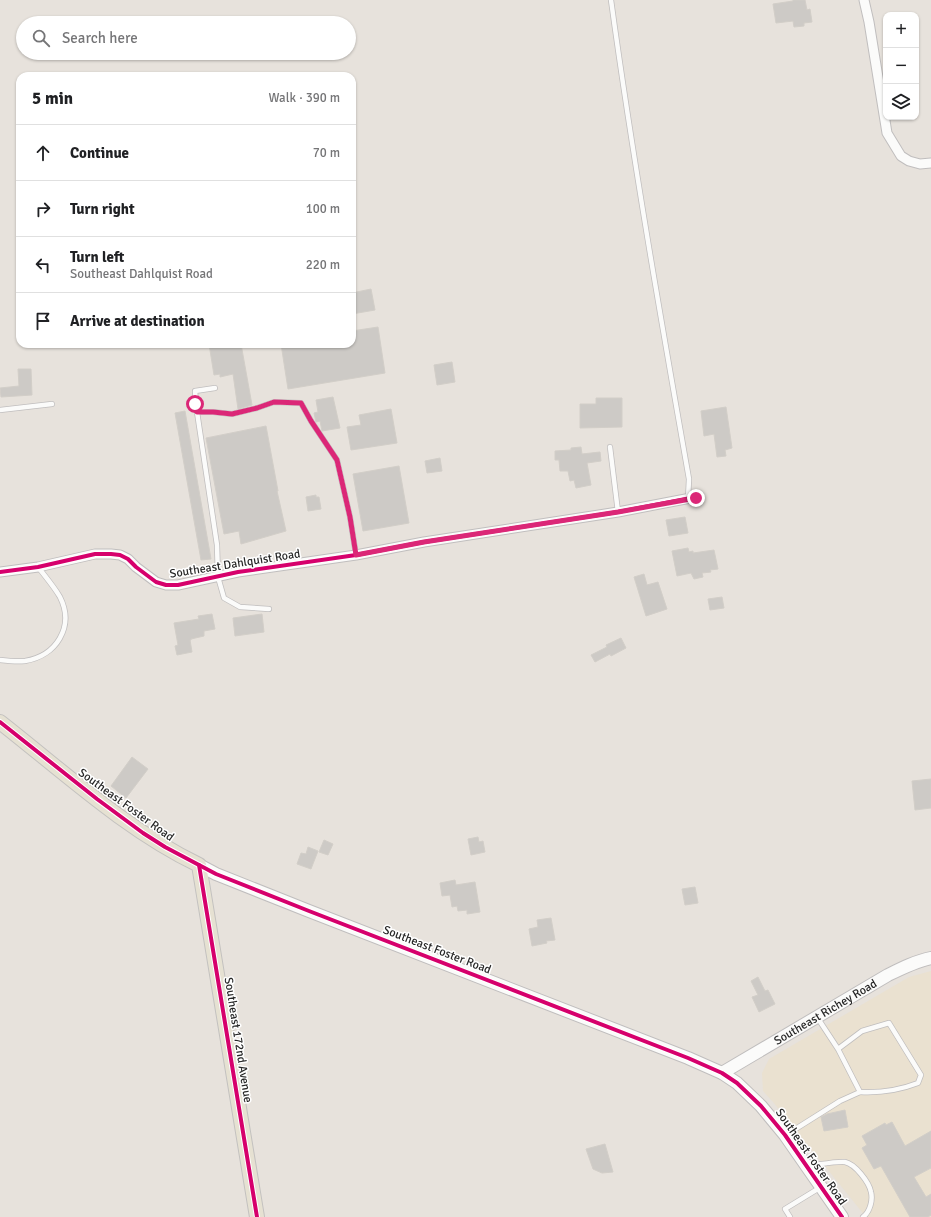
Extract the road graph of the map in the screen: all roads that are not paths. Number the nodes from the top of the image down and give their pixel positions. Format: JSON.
{"nodes":[{"id":1,"x":611,"y":0,"type":"edge"},
{"id":2,"x":864,"y":0,"type":"edge"},
{"id":3,"x":931,"y":163,"type":"edge"},
{"id":4,"x":215,"y":388,"type":"dead end"},
{"id":5,"x":52,"y":404,"type":"dead end"},
{"id":6,"x":0,"y":410,"type":"edge"},
{"id":7,"x":197,"y":412,"type":"junction"},
{"id":8,"x":610,"y":447,"type":"dead end"},
{"id":9,"x":692,"y":498,"type":"joint"},
{"id":10,"x":618,"y":512,"type":"junction"},
{"id":11,"x":356,"y":555,"type":"junction"},
{"id":12,"x":38,"y":567,"type":"junction"},
{"id":13,"x":0,"y":572,"type":"edge"},
{"id":14,"x":218,"y":577,"type":"junction"},
{"id":15,"x":269,"y":609,"type":"dead end"},
{"id":16,"x":0,"y":660,"type":"edge"},
{"id":17,"x":0,"y":722,"type":"edge"},
{"id":18,"x":199,"y":865,"type":"junction"},
{"id":19,"x":931,"y":958,"type":"edge"},
{"id":20,"x":817,"y":1017,"type":"junction"},
{"id":21,"x":838,"y":1049,"type":"junction"},
{"id":22,"x":722,"y":1073,"type":"junction"},
{"id":23,"x":860,"y":1092,"type":"junction"},
{"id":24,"x":786,"y":1135,"type":"junction"},
{"id":25,"x":807,"y":1167,"type":"junction"},
{"id":26,"x":821,"y":1187,"type":"junction"},
{"id":27,"x":257,"y":1217,"type":"edge"},
{"id":28,"x":790,"y":1217,"type":"edge"},
{"id":29,"x":842,"y":1217,"type":"edge"},
{"id":30,"x":863,"y":1217,"type":"edge"}],
"edges":[{"from":1,"to":9,"type":"lane"},
{"from":2,"to":3,"type":"street"},
{"from":4,"to":7,"type":"lane"},
{"from":5,"to":6,"type":"lane"},
{"from":7,"to":11,"type":"lane"},
{"from":7,"to":14,"type":"lane"},
{"from":8,"to":10,"type":"lane"},
{"from":9,"to":10,"type":"street","name":"Southeast Dahlquist Road"},
{"from":10,"to":11,"type":"street","name":"Southeast Dahlquist Road"},
{"from":11,"to":14,"type":"street","name":"Southeast Dahlquist Road"},
{"from":12,"to":13,"type":"street","name":"Southeast Dahlquist Road"},
{"from":12,"to":14,"type":"street","name":"Southeast Dahlquist Road"},
{"from":12,"to":16,"type":"lane"},
{"from":14,"to":15,"type":"lane"},
{"from":17,"to":18,"type":"main road","name":"Southeast Foster Road"},
{"from":18,"to":22,"type":"main road","name":"Southeast Foster Road"},
{"from":18,"to":27,"type":"main road","name":"Southeast 172nd Avenue"},
{"from":19,"to":20,"type":"main road","name":"Southeast Richey Road"},
{"from":20,"to":21,"type":"lane"},
{"from":20,"to":22,"type":"main road","name":"Southeast Richey Road"},
{"from":21,"to":23,"type":"lane"},
{"from":21,"to":23,"type":"lane"},
{"from":22,"to":24,"type":"main road","name":"Southeast Foster Road"},
{"from":23,"to":24,"type":"lane"},
{"from":24,"to":25,"type":"main road","name":"Southeast Foster Road"},
{"from":25,"to":26,"type":"main road","name":"Southeast Foster Road"},
{"from":25,"to":30,"type":"lane"},
{"from":26,"to":28,"type":"lane"},
{"from":26,"to":29,"type":"main road","name":"Southeast Foster Road"}]}
